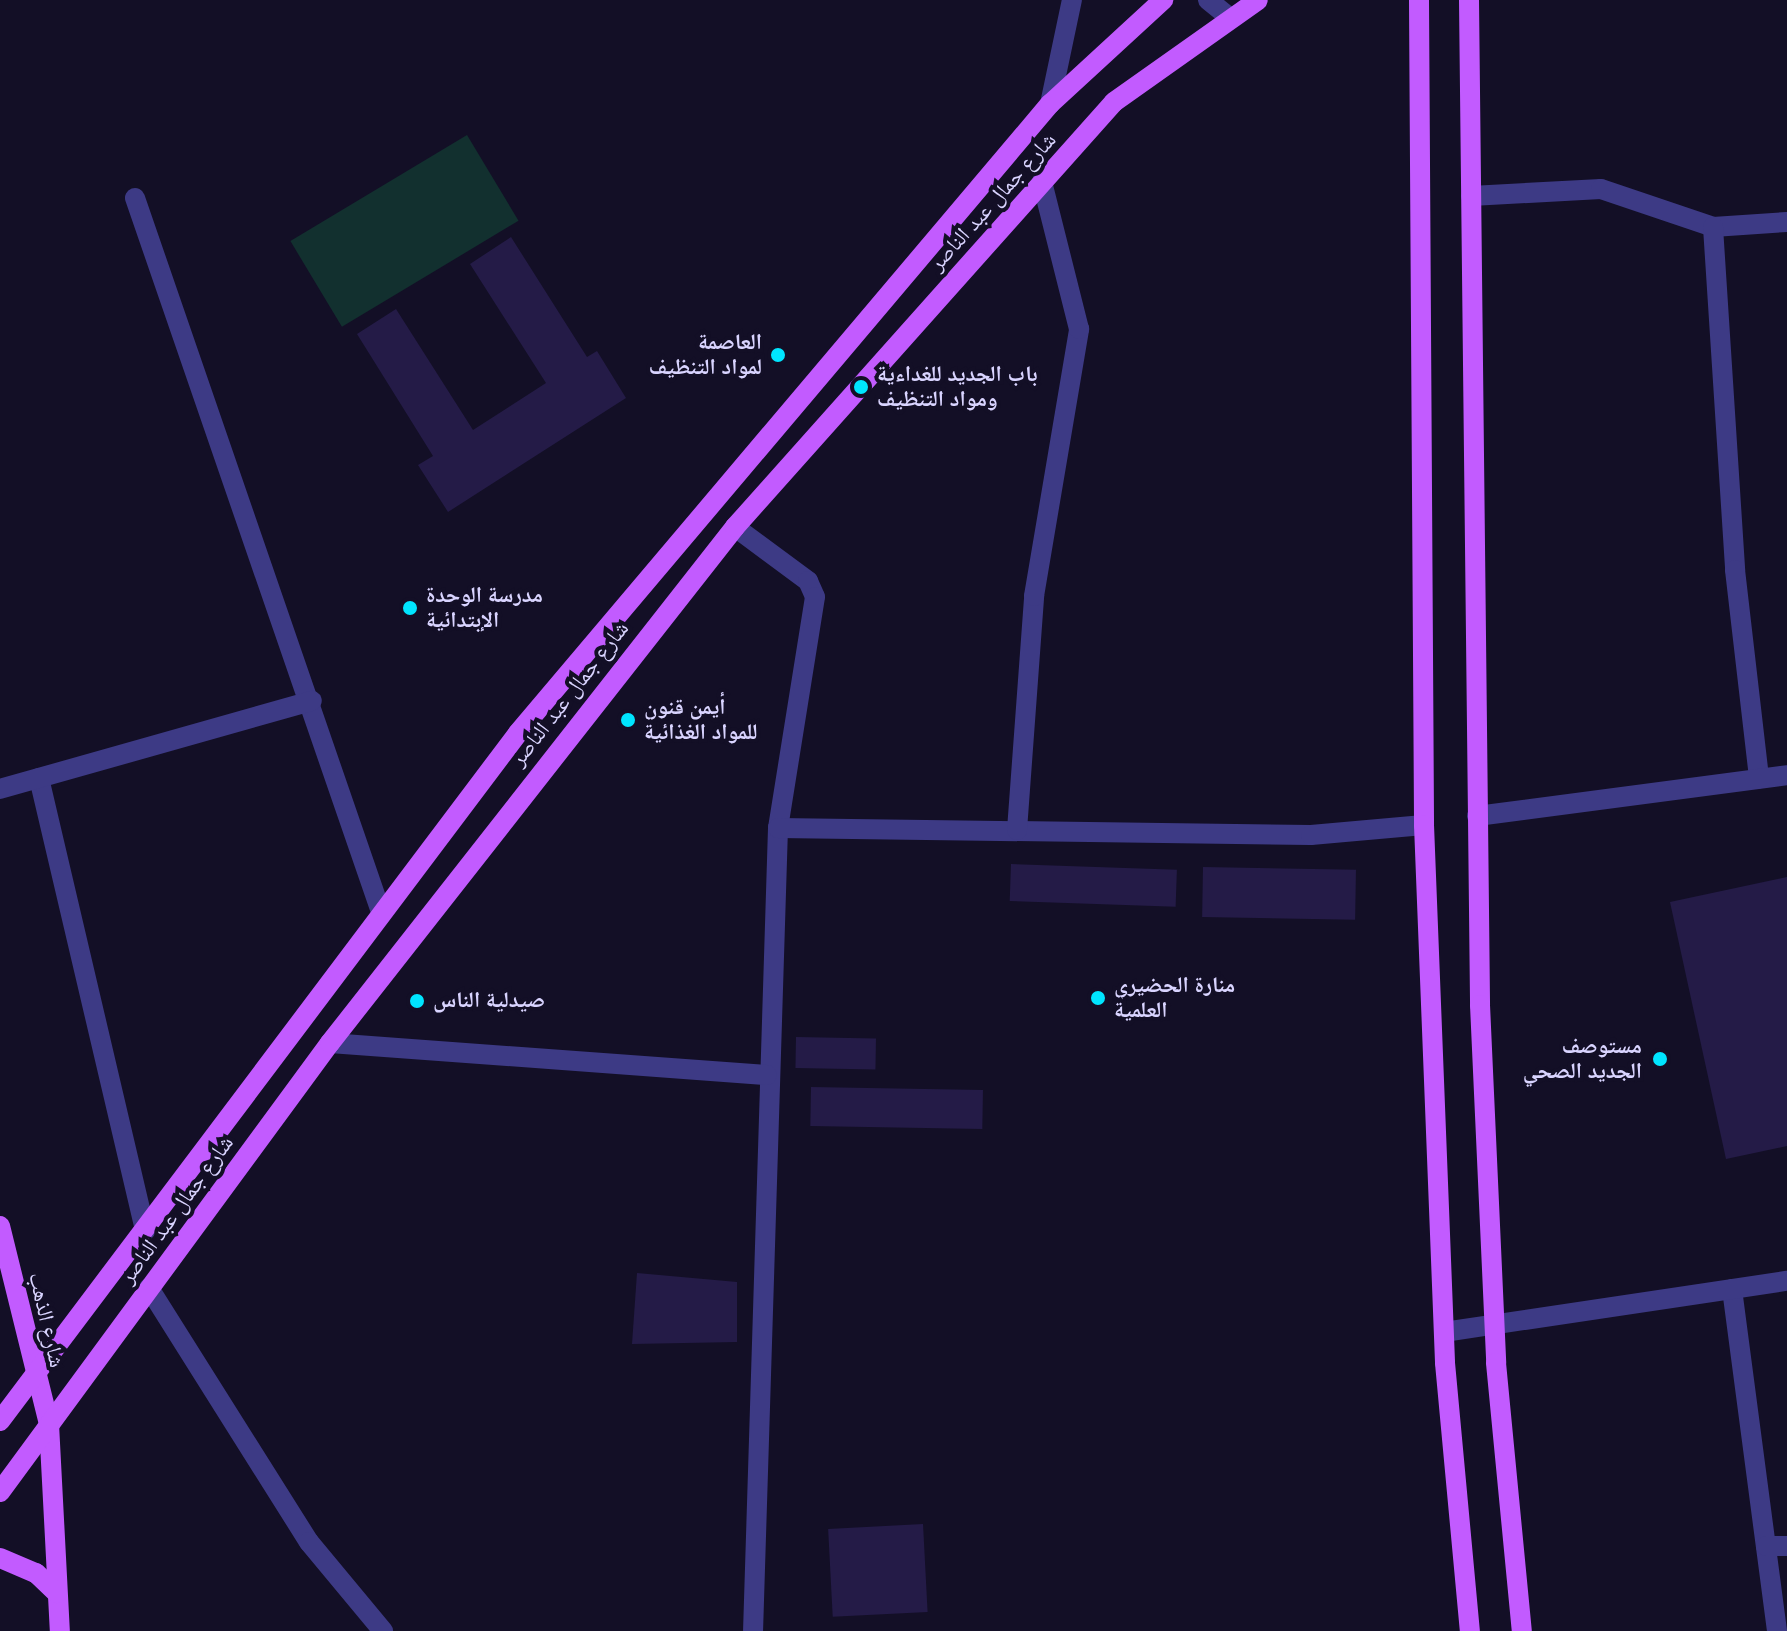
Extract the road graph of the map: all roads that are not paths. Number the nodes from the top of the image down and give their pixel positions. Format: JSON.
{"nodes":[{"id":1,"x":1072,"y":0,"type":"edge"},
{"id":2,"x":1163,"y":0,"type":"edge"},
{"id":3,"x":1208,"y":0,"type":"edge"},
{"id":4,"x":1258,"y":0,"type":"edge"},
{"id":5,"x":1419,"y":0,"type":"edge"},
{"id":6,"x":1469,"y":0,"type":"edge"},
{"id":7,"x":1229,"y":17,"type":"junction"},
{"id":8,"x":1050,"y":104,"type":"junction"},
{"id":9,"x":1042,"y":182,"type":"junction"},
{"id":10,"x":1471,"y":196,"type":"junction"},
{"id":11,"x":135,"y":198,"type":"dead end"},
{"id":12,"x":1787,"y":222,"type":"edge"},
{"id":13,"x":1713,"y":227,"type":"junction"},
{"id":14,"x":735,"y":527,"type":"junction"},
{"id":15,"x":312,"y":701,"type":"junction"},
{"id":16,"x":1787,"y":775,"type":"edge"},
{"id":17,"x":39,"y":778,"type":"junction"},
{"id":18,"x":1759,"y":779,"type":"junction"},
{"id":19,"x":0,"y":789,"type":"edge"},
{"id":20,"x":1477,"y":816,"type":"junction"},
{"id":21,"x":1424,"y":825,"type":"junction"},
{"id":22,"x":778,"y":828,"type":"junction"},
{"id":23,"x":1017,"y":830,"type":"junction"},
{"id":24,"x":381,"y":912,"type":"junction"},
{"id":25,"x":330,"y":1043,"type":"junction"},
{"id":26,"x":767,"y":1075,"type":"junction"},
{"id":27,"x":0,"y":1226,"type":"edge"},
{"id":28,"x":145,"y":1231,"type":"junction"},
{"id":29,"x":1787,"y":1281,"type":"edge"},
{"id":30,"x":149,"y":1288,"type":"junction"},
{"id":31,"x":1732,"y":1289,"type":"junction"},
{"id":32,"x":1496,"y":1325,"type":"junction"},
{"id":33,"x":1444,"y":1332,"type":"junction"},
{"id":34,"x":33,"y":1374,"type":"junction"},
{"id":35,"x":0,"y":1421,"type":"edge"},
{"id":36,"x":49,"y":1424,"type":"junction"},
{"id":37,"x":0,"y":1492,"type":"edge"},
{"id":38,"x":1776,"y":1546,"type":"edge"},
{"id":39,"x":0,"y":1558,"type":"edge"},
{"id":40,"x":57,"y":1593,"type":"junction"},
{"id":41,"x":60,"y":1631,"type":"edge"},
{"id":42,"x":383,"y":1631,"type":"edge"},
{"id":43,"x":753,"y":1631,"type":"edge"},
{"id":44,"x":1470,"y":1631,"type":"edge"},
{"id":45,"x":1522,"y":1631,"type":"edge"},
{"id":46,"x":1777,"y":1631,"type":"edge"}],
"edges":[{"from":1,"to":8,"type":"street"},
{"from":2,"to":8,"type":"main road","name":"شارع جمال عبد الناصر"},
{"from":3,"to":7,"type":"street"},
{"from":4,"to":7,"type":"main road","name":"شارع جمال عبد الناصر"},
{"from":5,"to":21,"type":"main road"},
{"from":6,"to":10,"type":"main road"},
{"from":7,"to":9,"type":"main road","name":"شارع جمال عبد الناصر"},
{"from":8,"to":24,"type":"main road","name":"شارع جمال عبد الناصر"},
{"from":9,"to":14,"type":"main road","name":"شارع جمال عبد الناصر"},
{"from":9,"to":23,"type":"street"},
{"from":10,"to":13,"type":"street"},
{"from":10,"to":20,"type":"main road"},
{"from":11,"to":15,"type":"street"},
{"from":12,"to":13,"type":"street"},
{"from":13,"to":18,"type":"street"},
{"from":14,"to":22,"type":"street"},
{"from":14,"to":25,"type":"main road","name":"شارع جمال عبد الناصر"},
{"from":15,"to":17,"type":"street"},
{"from":15,"to":24,"type":"street"},
{"from":16,"to":18,"type":"street"},
{"from":17,"to":19,"type":"street"},
{"from":17,"to":28,"type":"street"},
{"from":18,"to":20,"type":"street"},
{"from":20,"to":32,"type":"main road"},
{"from":21,"to":23,"type":"street"},
{"from":21,"to":33,"type":"main road"},
{"from":22,"to":23,"type":"street"},
{"from":22,"to":26,"type":"street"},
{"from":24,"to":28,"type":"main road","name":"شارع جمال عبد الناصر"},
{"from":25,"to":26,"type":"street"},
{"from":25,"to":30,"type":"main road","name":"شارع جمال عبد الناصر"},
{"from":26,"to":43,"type":"street"},
{"from":27,"to":34,"type":"main road","name":"شارع الذهب"},
{"from":28,"to":34,"type":"main road","name":"شارع جمال عبد الناصر"},
{"from":29,"to":31,"type":"street"},
{"from":30,"to":36,"type":"main road","name":"شارع جمال عبد الناصر"},
{"from":30,"to":42,"type":"street"},
{"from":31,"to":32,"type":"street"},
{"from":31,"to":38,"type":"street"},
{"from":32,"to":33,"type":"street"},
{"from":32,"to":45,"type":"main road"},
{"from":33,"to":44,"type":"main road"},
{"from":34,"to":35,"type":"main road","name":"شارع جمال عبد الناصر"},
{"from":34,"to":36,"type":"main road","name":"شارع الذهب"},
{"from":36,"to":37,"type":"main road","name":"شارع جمال عبد الناصر"},
{"from":36,"to":40,"type":"main road","name":"شارع الذهب"},
{"from":38,"to":46,"type":"street"},
{"from":39,"to":40,"type":"main road"},
{"from":40,"to":41,"type":"main road","name":"شارع الذهب"}]}
